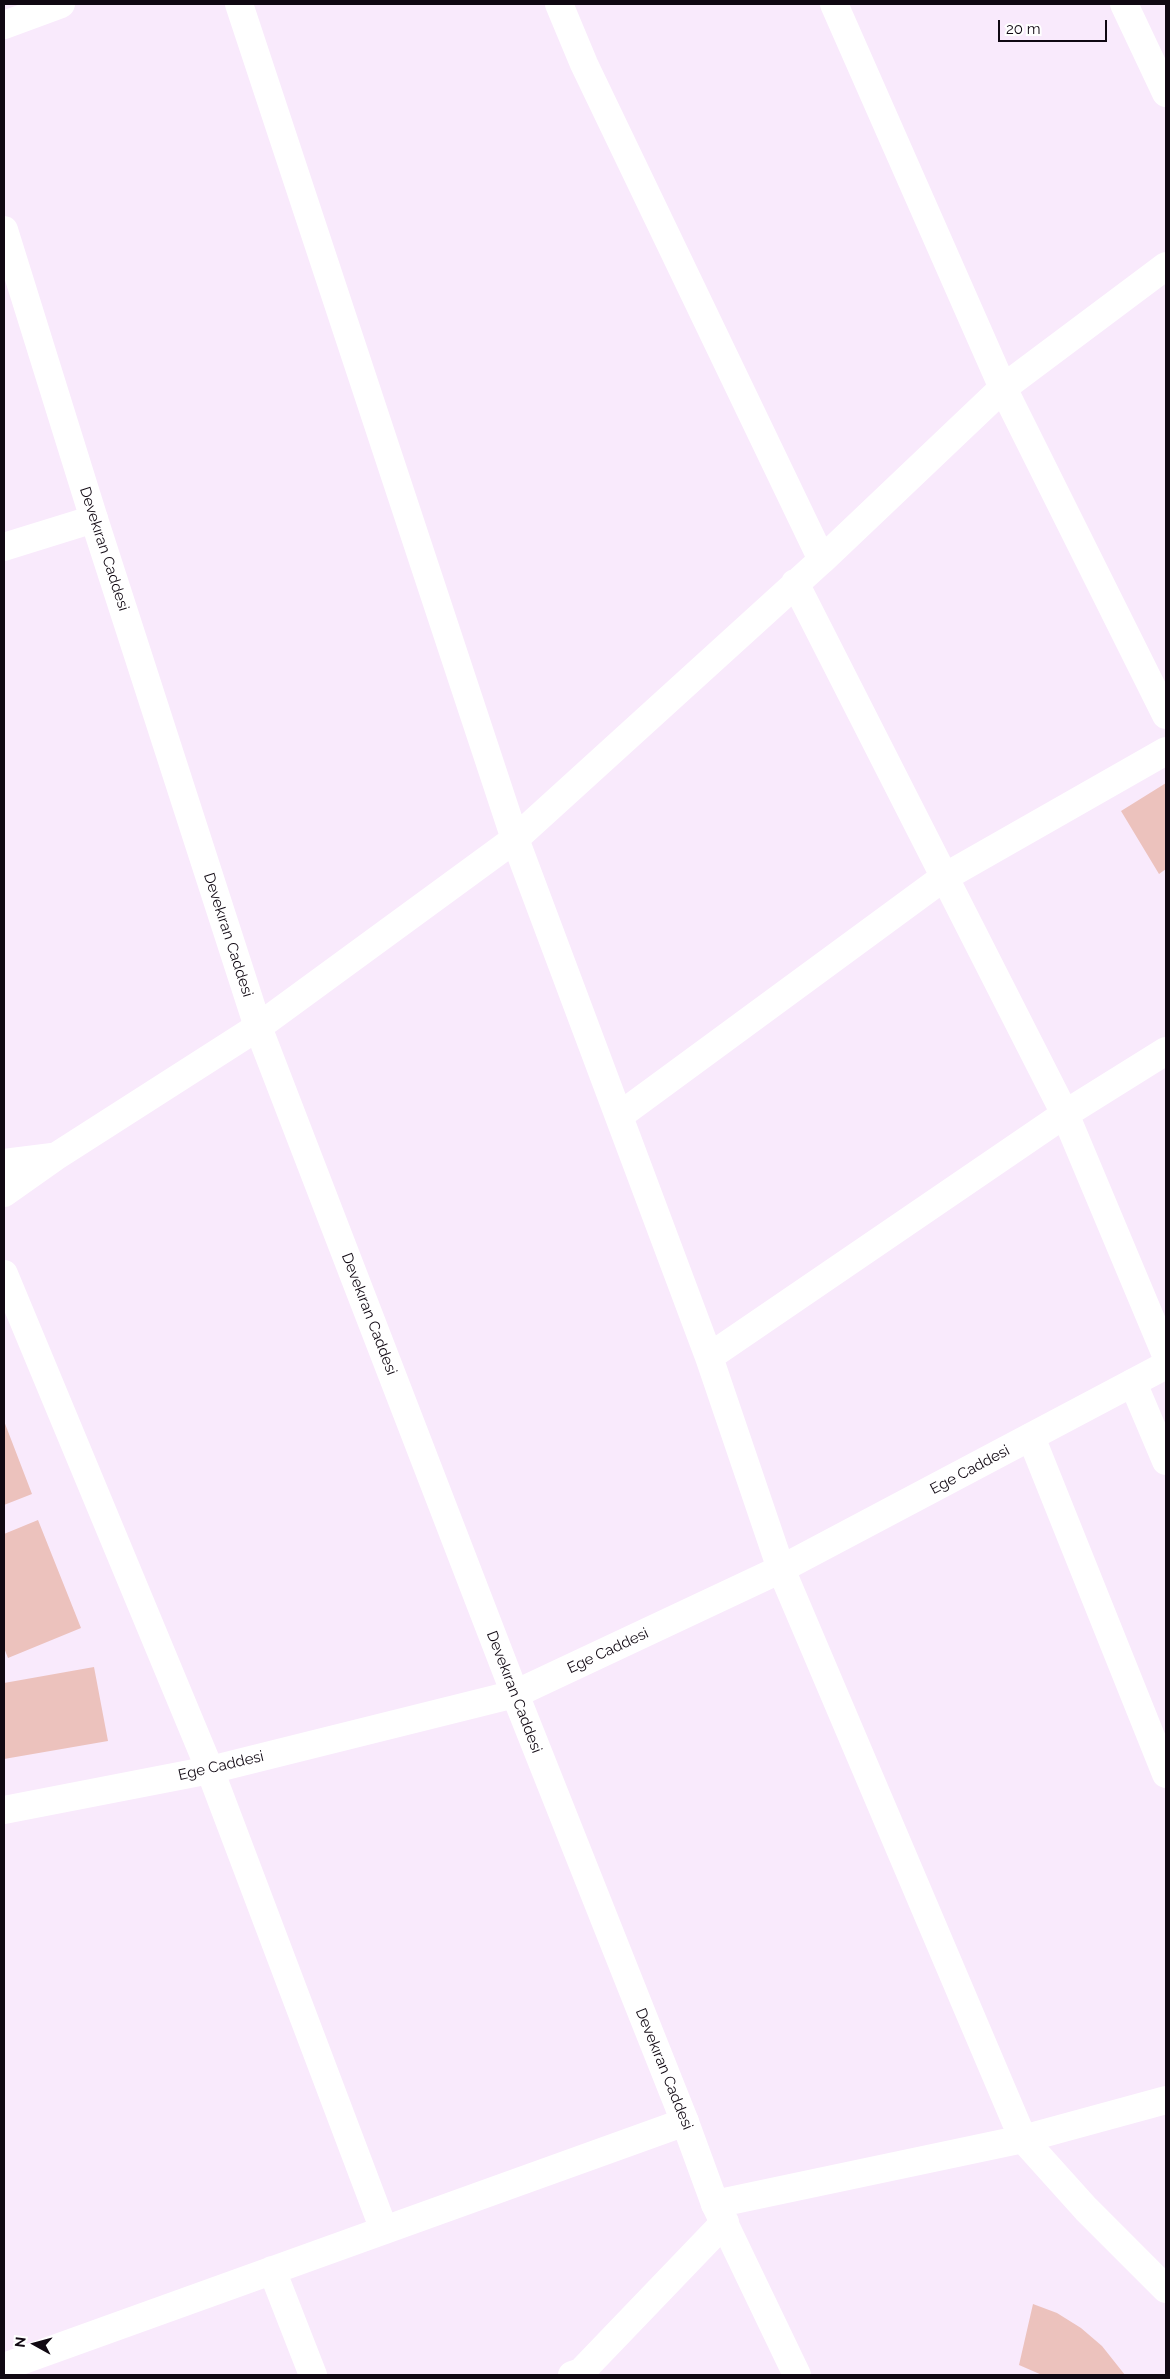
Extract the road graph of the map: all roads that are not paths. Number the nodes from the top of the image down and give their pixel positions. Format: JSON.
{"nodes":[{"id":1,"x":61,"y":4,"type":"edge"},
{"id":2,"x":238,"y":4,"type":"edge"},
{"id":3,"x":559,"y":4,"type":"edge"},
{"id":4,"x":834,"y":4,"type":"edge"},
{"id":5,"x":1124,"y":4,"type":"edge"},
{"id":6,"x":4,"y":25,"type":"edge"},
{"id":7,"x":1166,"y":93,"type":"edge"},
{"id":8,"x":4,"y":230,"type":"edge"},
{"id":9,"x":1166,"y":266,"type":"edge"},
{"id":10,"x":1003,"y":388,"type":"junction"},
{"id":11,"x":94,"y":519,"type":"junction"},
{"id":12,"x":4,"y":547,"type":"edge"},
{"id":13,"x":822,"y":560,"type":"junction"},
{"id":14,"x":795,"y":583,"type":"junction"},
{"id":15,"x":1166,"y":715,"type":"edge"},
{"id":16,"x":1166,"y":752,"type":"edge"},
{"id":17,"x":515,"y":839,"type":"junction"},
{"id":18,"x":943,"y":878,"type":"junction"},
{"id":19,"x":258,"y":1027,"type":"junction"},
{"id":20,"x":1166,"y":1051,"type":"edge"},
{"id":21,"x":1065,"y":1114,"type":"junction"},
{"id":22,"x":619,"y":1116,"type":"junction"},
{"id":23,"x":55,"y":1157,"type":"junction"},
{"id":24,"x":5,"y":1159,"type":"edge"},
{"id":25,"x":4,"y":1193,"type":"edge"},
{"id":26,"x":4,"y":1274,"type":"edge"},
{"id":27,"x":1166,"y":1356,"type":"edge"},
{"id":28,"x":710,"y":1357,"type":"junction"},
{"id":29,"x":1166,"y":1365,"type":"edge"},
{"id":30,"x":1133,"y":1383,"type":"junction"},
{"id":31,"x":1031,"y":1437,"type":"junction"},
{"id":32,"x":1166,"y":1460,"type":"edge"},
{"id":33,"x":781,"y":1569,"type":"junction"},
{"id":34,"x":515,"y":1694,"type":"junction"},
{"id":35,"x":210,"y":1770,"type":"junction"},
{"id":36,"x":1166,"y":1774,"type":"edge"},
{"id":37,"x":4,"y":1810,"type":"edge"},
{"id":38,"x":1166,"y":2100,"type":"edge"},
{"id":39,"x":685,"y":2122,"type":"junction"},
{"id":40,"x":1023,"y":2139,"type":"junction"},
{"id":41,"x":720,"y":2213,"type":"junction"},
{"id":42,"x":384,"y":2230,"type":"junction"},
{"id":43,"x":272,"y":2270,"type":"junction"},
{"id":44,"x":1166,"y":2289,"type":"edge"},
{"id":45,"x":4,"y":2367,"type":"edge"},
{"id":46,"x":313,"y":2375,"type":"edge"},
{"id":47,"x":572,"y":2375,"type":"edge"},
{"id":48,"x":797,"y":2375,"type":"edge"}],
"edges":[{"from":1,"to":6,"type":"street"},
{"from":2,"to":17,"type":"street"},
{"from":3,"to":13,"type":"street"},
{"from":4,"to":10,"type":"street"},
{"from":5,"to":7,"type":"street"},
{"from":8,"to":11,"type":"street","name":"Devekıran Caddesi"},
{"from":9,"to":10,"type":"street"},
{"from":10,"to":13,"type":"street"},
{"from":10,"to":15,"type":"street"},
{"from":11,"to":12,"type":"street"},
{"from":11,"to":19,"type":"street","name":"Devekıran Caddesi"},
{"from":13,"to":14,"type":"street"},
{"from":14,"to":17,"type":"street"},
{"from":14,"to":18,"type":"street"},
{"from":16,"to":18,"type":"street"},
{"from":17,"to":19,"type":"street"},
{"from":17,"to":22,"type":"street"},
{"from":18,"to":21,"type":"street"},
{"from":18,"to":22,"type":"street"},
{"from":19,"to":23,"type":"street"},
{"from":19,"to":34,"type":"street","name":"Devekıran Caddesi"},
{"from":20,"to":21,"type":"street"},
{"from":21,"to":27,"type":"street"},
{"from":21,"to":28,"type":"street"},
{"from":22,"to":28,"type":"street"},
{"from":23,"to":24,"type":"street"},
{"from":23,"to":25,"type":"street"},
{"from":26,"to":35,"type":"street"},
{"from":28,"to":33,"type":"street"},
{"from":29,"to":30,"type":"street","name":"Ege Caddesi"},
{"from":30,"to":31,"type":"street","name":"Ege Caddesi"},
{"from":30,"to":32,"type":"street"},
{"from":31,"to":33,"type":"street","name":"Ege Caddesi"},
{"from":31,"to":36,"type":"street"},
{"from":33,"to":34,"type":"street","name":"Ege Caddesi"},
{"from":33,"to":40,"type":"street"},
{"from":34,"to":35,"type":"street","name":"Ege Caddesi"},
{"from":34,"to":39,"type":"street","name":"Devekıran Caddesi"},
{"from":35,"to":37,"type":"street","name":"Ege Caddesi"},
{"from":35,"to":42,"type":"street"},
{"from":38,"to":40,"type":"street"},
{"from":39,"to":41,"type":"street","name":"Devekıran Caddesi"},
{"from":39,"to":42,"type":"street"},
{"from":40,"to":41,"type":"street"},
{"from":40,"to":44,"type":"street"},
{"from":41,"to":47,"type":"street"},
{"from":41,"to":48,"type":"street","name":"Devekıran Caddesi"},
{"from":42,"to":43,"type":"street"},
{"from":43,"to":45,"type":"street"},
{"from":43,"to":46,"type":"street"}]}
